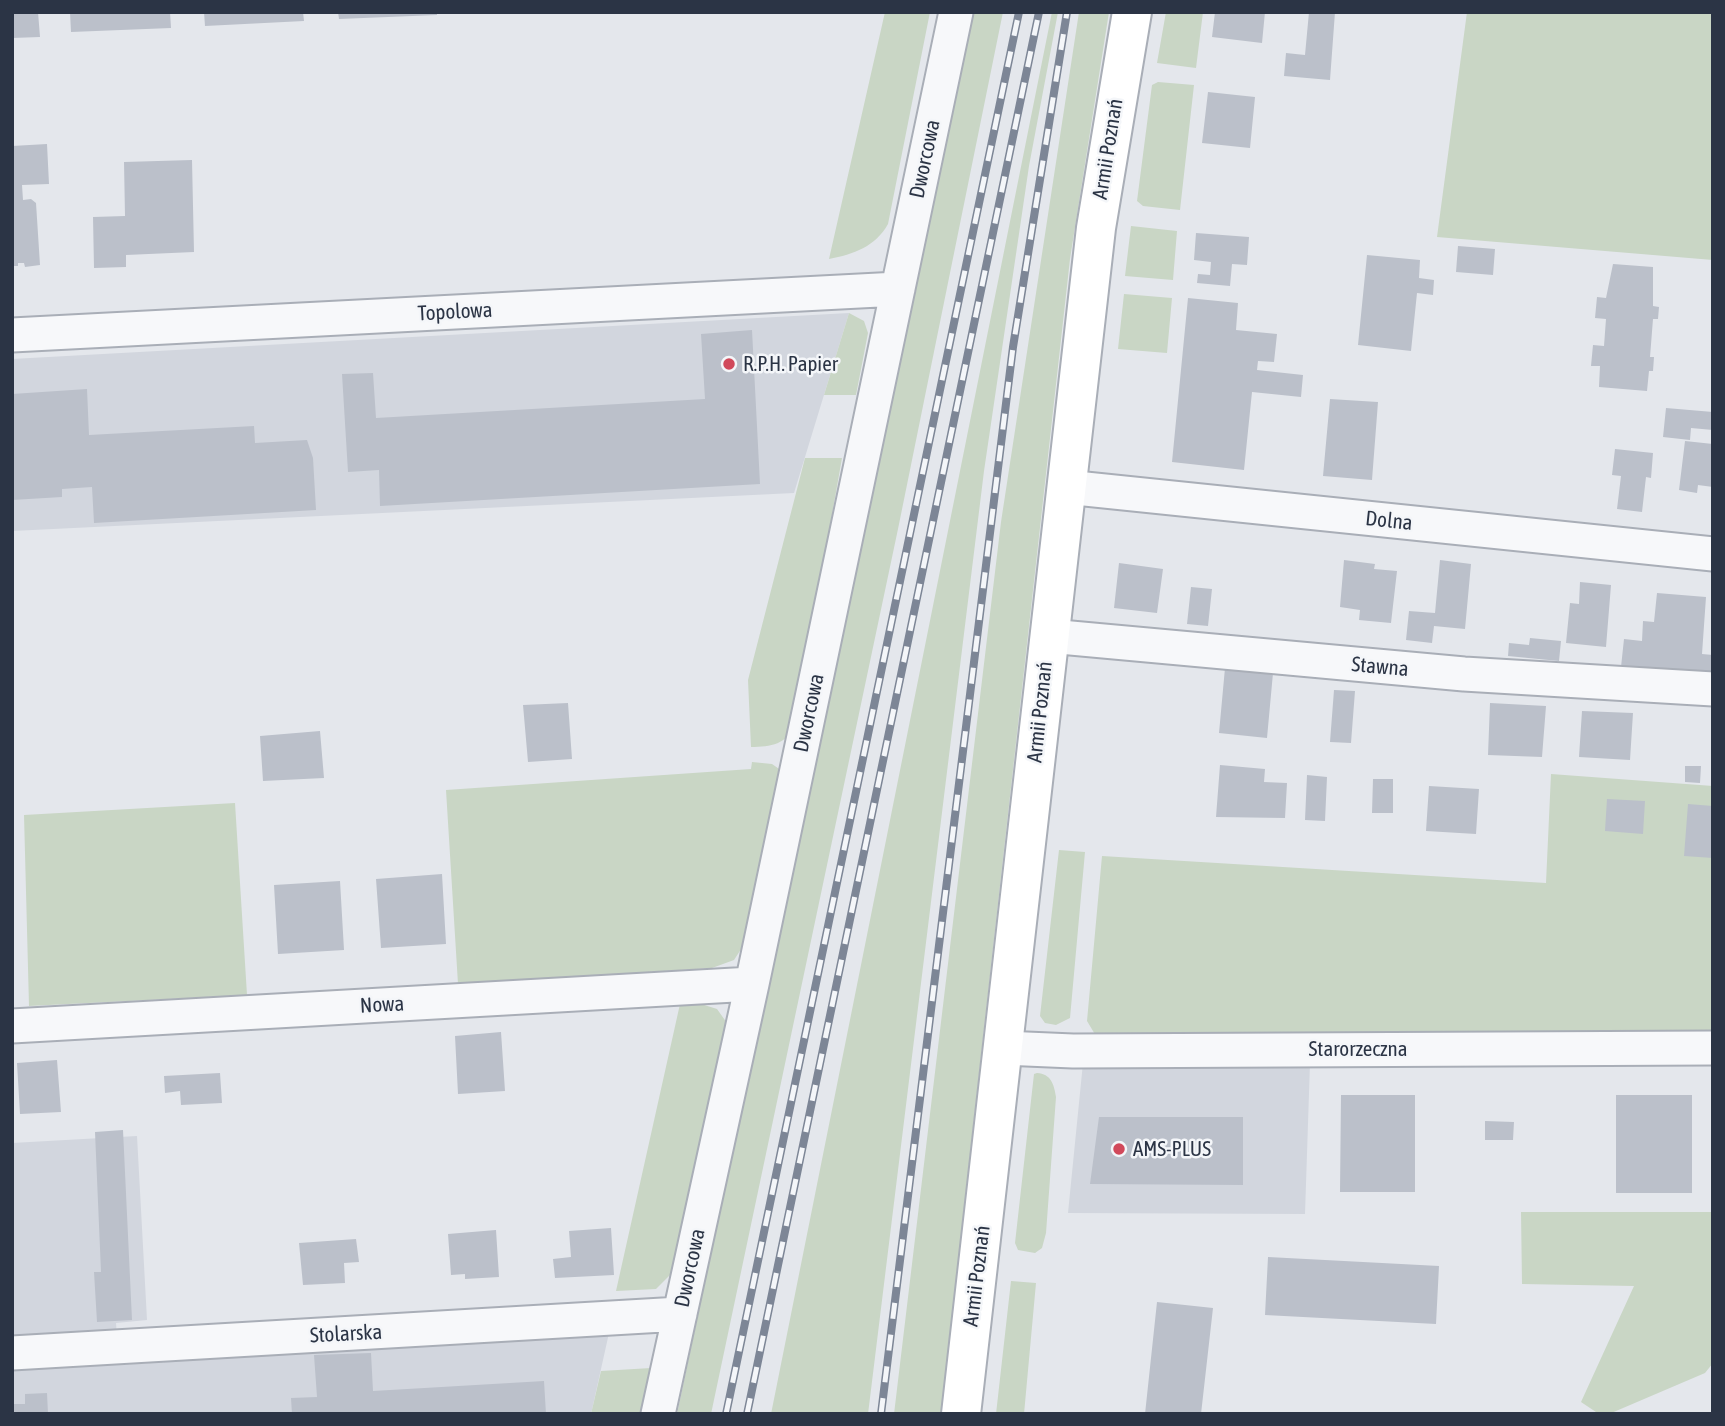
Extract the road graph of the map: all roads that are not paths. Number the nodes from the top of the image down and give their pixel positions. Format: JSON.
{"nodes":[{"id":1,"x":956,"y":12,"type":"edge"},
{"id":2,"x":1132,"y":12,"type":"edge"},
{"id":3,"x":898,"y":289,"type":"junction"},
{"id":4,"x":12,"y":335,"type":"edge"},
{"id":5,"x":1066,"y":487,"type":"junction"},
{"id":6,"x":1713,"y":554,"type":"edge"},
{"id":7,"x":1049,"y":636,"type":"junction"},
{"id":8,"x":1713,"y":689,"type":"edge"},
{"id":9,"x":752,"y":984,"type":"junction"},
{"id":10,"x":12,"y":1026,"type":"edge"},
{"id":11,"x":1003,"y":1048,"type":"junction"},
{"id":12,"x":1713,"y":1048,"type":"edge"},
{"id":13,"x":680,"y":1314,"type":"junction"},
{"id":14,"x":12,"y":1353,"type":"edge"},
{"id":15,"x":658,"y":1414,"type":"edge"},
{"id":16,"x":961,"y":1414,"type":"edge"}],
"edges":[{"from":1,"to":3,"type":"street","name":"Dworcowa"},
{"from":2,"to":5,"type":"main road","name":"Armii Poznań"},
{"from":3,"to":4,"type":"street","name":"Topolowa"},
{"from":3,"to":9,"type":"street","name":"Dworcowa"},
{"from":5,"to":6,"type":"street","name":"Dolna"},
{"from":5,"to":7,"type":"main road","name":"Armii Poznań"},
{"from":7,"to":8,"type":"street","name":"Stawna"},
{"from":7,"to":11,"type":"main road","name":"Armii Poznań"},
{"from":9,"to":10,"type":"street","name":"Nowa"},
{"from":9,"to":13,"type":"street","name":"Dworcowa"},
{"from":11,"to":12,"type":"street","name":"Starorzeczna"},
{"from":11,"to":16,"type":"main road","name":"Armii Poznań"},
{"from":13,"to":14,"type":"street","name":"Stolarska"},
{"from":13,"to":15,"type":"street","name":"Dworcowa"}]}
